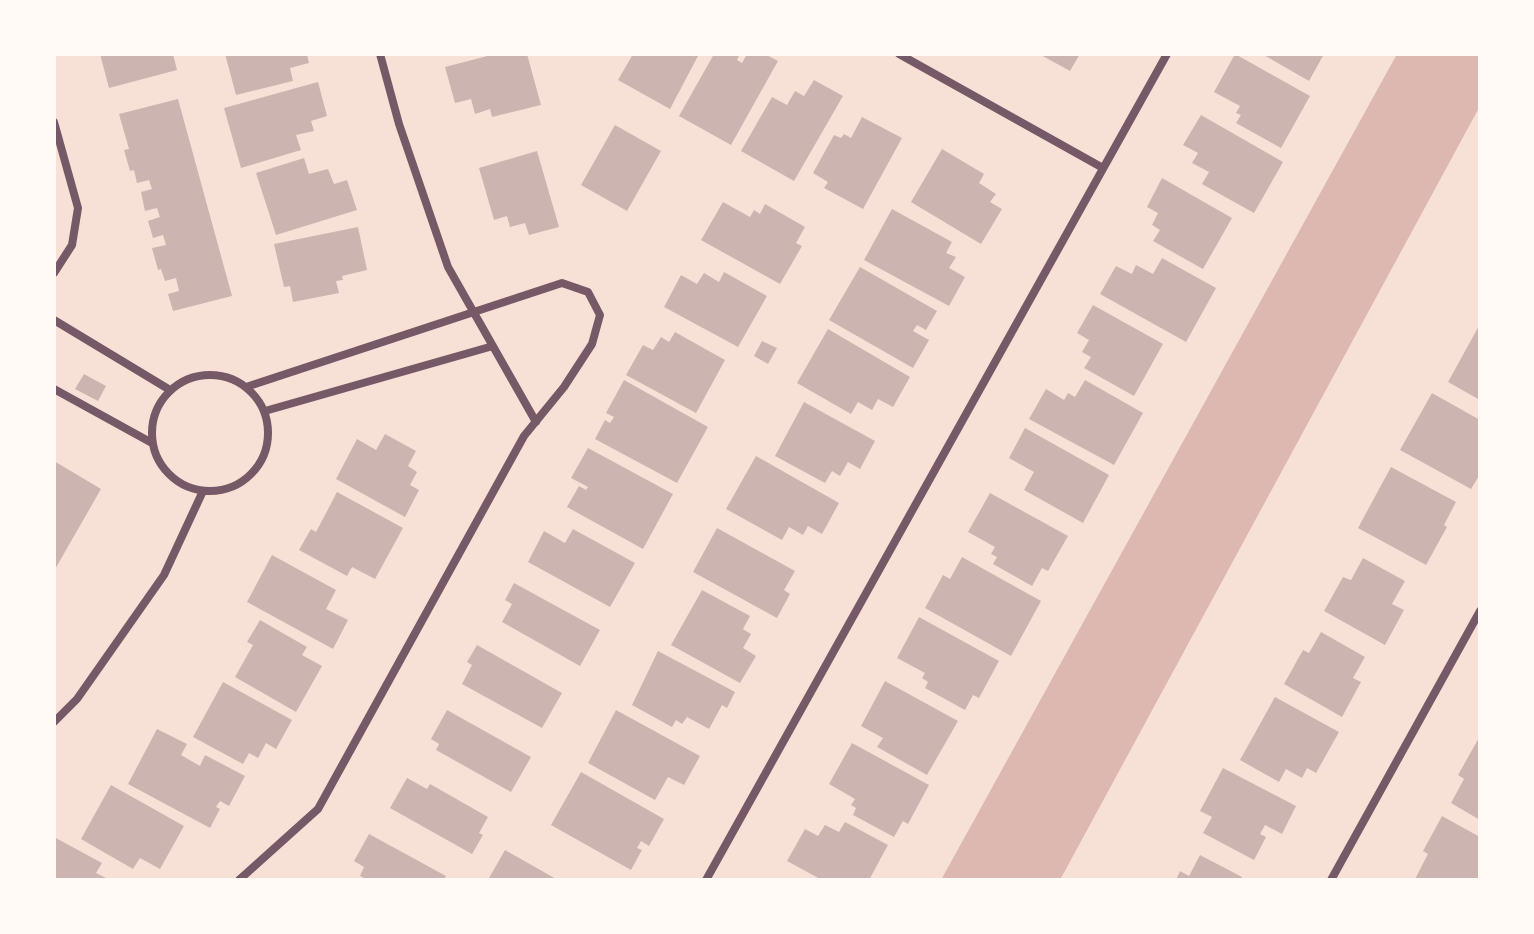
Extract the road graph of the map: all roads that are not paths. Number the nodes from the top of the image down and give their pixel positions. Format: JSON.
{"nodes":[{"id":1,"x":380,"y":54,"type":"edge"},
{"id":2,"x":899,"y":54,"type":"edge"},
{"id":3,"x":1167,"y":54,"type":"edge"},
{"id":4,"x":54,"y":122,"type":"edge"},
{"id":5,"x":1103,"y":168,"type":"junction"},
{"id":6,"x":54,"y":273,"type":"edge"},
{"id":7,"x":473,"y":312,"type":"junction"},
{"id":8,"x":54,"y":320,"type":"edge"},
{"id":9,"x":493,"y":346,"type":"junction"},
{"id":10,"x":246,"y":387,"type":"junction"},
{"id":11,"x":54,"y":389,"type":"edge"},
{"id":12,"x":170,"y":390,"type":"junction"},
{"id":13,"x":265,"y":411,"type":"junction"},
{"id":14,"x":536,"y":422,"type":"junction"},
{"id":15,"x":152,"y":443,"type":"junction"},
{"id":16,"x":203,"y":491,"type":"junction"},
{"id":17,"x":1480,"y":611,"type":"edge"},
{"id":18,"x":54,"y":722,"type":"edge"},
{"id":19,"x":251,"y":869,"type":"junction"},
{"id":20,"x":239,"y":880,"type":"edge"},
{"id":21,"x":254,"y":880,"type":"edge"},
{"id":22,"x":706,"y":880,"type":"edge"},
{"id":23,"x":1331,"y":880,"type":"edge"}],
"edges":[{"from":1,"to":7,"type":"street"},
{"from":2,"to":5,"type":"street"},
{"from":3,"to":5,"type":"street"},
{"from":4,"to":6,"type":"street"},
{"from":5,"to":22,"type":"street"},
{"from":7,"to":9,"type":"street"},
{"from":7,"to":10,"type":"street"},
{"from":7,"to":14,"type":"street"},
{"from":8,"to":12,"type":"street"},
{"from":9,"to":13,"type":"street"},
{"from":9,"to":14,"type":"street"},
{"from":10,"to":12,"type":"street"},
{"from":10,"to":13,"type":"street"},
{"from":11,"to":15,"type":"street"},
{"from":12,"to":15,"type":"street"},
{"from":13,"to":16,"type":"street"},
{"from":14,"to":19,"type":"street"},
{"from":15,"to":16,"type":"street"},
{"from":16,"to":18,"type":"street"},
{"from":17,"to":23,"type":"street"},
{"from":19,"to":20,"type":"street"},
{"from":19,"to":21,"type":"street"}]}
